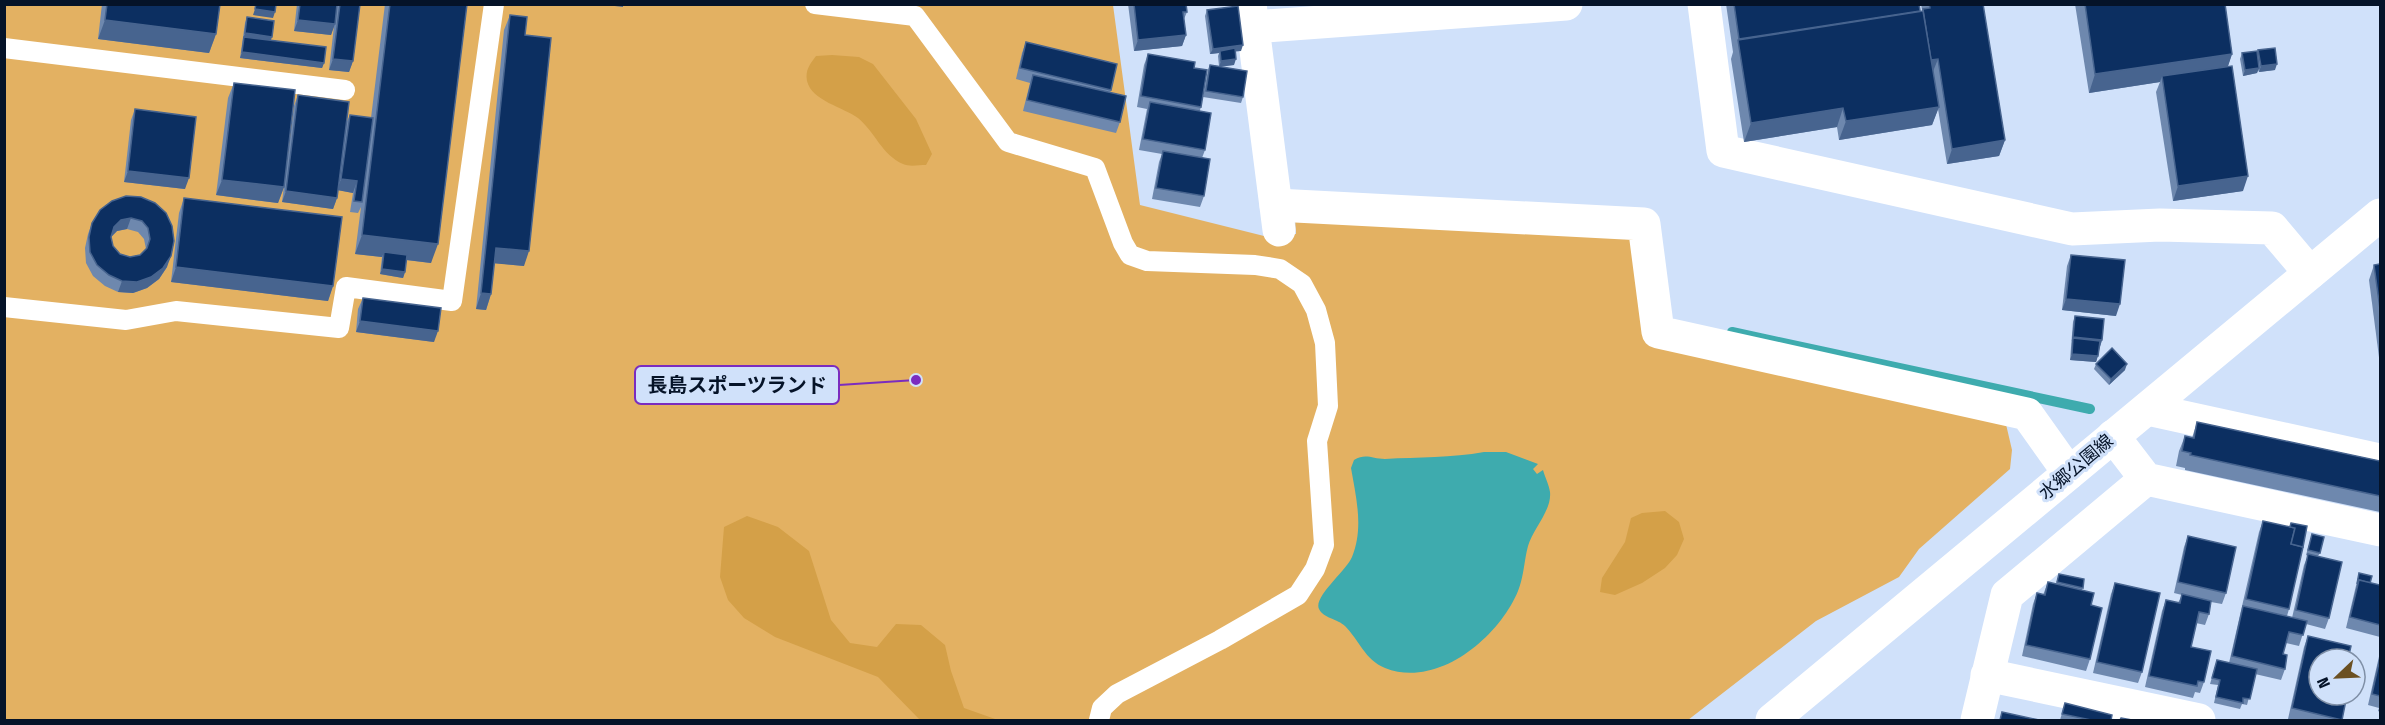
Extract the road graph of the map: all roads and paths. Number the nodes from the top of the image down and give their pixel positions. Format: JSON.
{"nodes":[{"id":1,"x":494,"y":4,"type":"edge"},
{"id":2,"x":814,"y":4,"type":"edge"},
{"id":3,"x":1566,"y":4,"type":"edge"},
{"id":4,"x":1704,"y":4,"type":"edge"},
{"id":5,"x":1252,"y":16,"type":"edge"},
{"id":6,"x":4,"y":48,"type":"edge"},
{"id":7,"x":345,"y":90,"type":"dead end"},
{"id":8,"x":2380,"y":214,"type":"edge"},
{"id":9,"x":2310,"y":273,"type":"junction"},
{"id":10,"x":4,"y":306,"type":"edge"},
{"id":11,"x":2146,"y":409,"type":"junction"},
{"id":12,"x":2113,"y":436,"type":"junction"},
{"id":13,"x":2380,"y":460,"type":"edge"},
{"id":14,"x":2068,"y":474,"type":"junction"},
{"id":15,"x":2146,"y":479,"type":"junction"},
{"id":16,"x":2380,"y":530,"type":"edge"},
{"id":17,"x":1987,"y":675,"type":"junction"},
{"id":18,"x":1099,"y":720,"type":"edge"},
{"id":19,"x":1772,"y":720,"type":"edge"},
{"id":20,"x":1977,"y":720,"type":"edge"},
{"id":21,"x":2199,"y":720,"type":"edge"}],
"edges":[{"from":1,"to":10,"type":"lane"},
{"from":2,"to":18,"type":"lane"},
{"from":3,"to":5,"type":"street"},
{"from":4,"to":9,"type":"street"},
{"from":5,"to":14,"type":"street"},
{"from":6,"to":7,"type":"lane"},
{"from":8,"to":9,"type":"street","name":"水郷公園線"},
{"from":9,"to":11,"type":"street","name":"水郷公園線"},
{"from":11,"to":12,"type":"street","name":"水郷公園線"},
{"from":11,"to":13,"type":"street"},
{"from":12,"to":14,"type":"street","name":"水郷公園線"},
{"from":12,"to":15,"type":"street"},
{"from":14,"to":19,"type":"street","name":"水郷公園線"},
{"from":15,"to":16,"type":"street"},
{"from":15,"to":17,"type":"street"},
{"from":17,"to":20,"type":"street"},
{"from":17,"to":21,"type":"street"}]}
